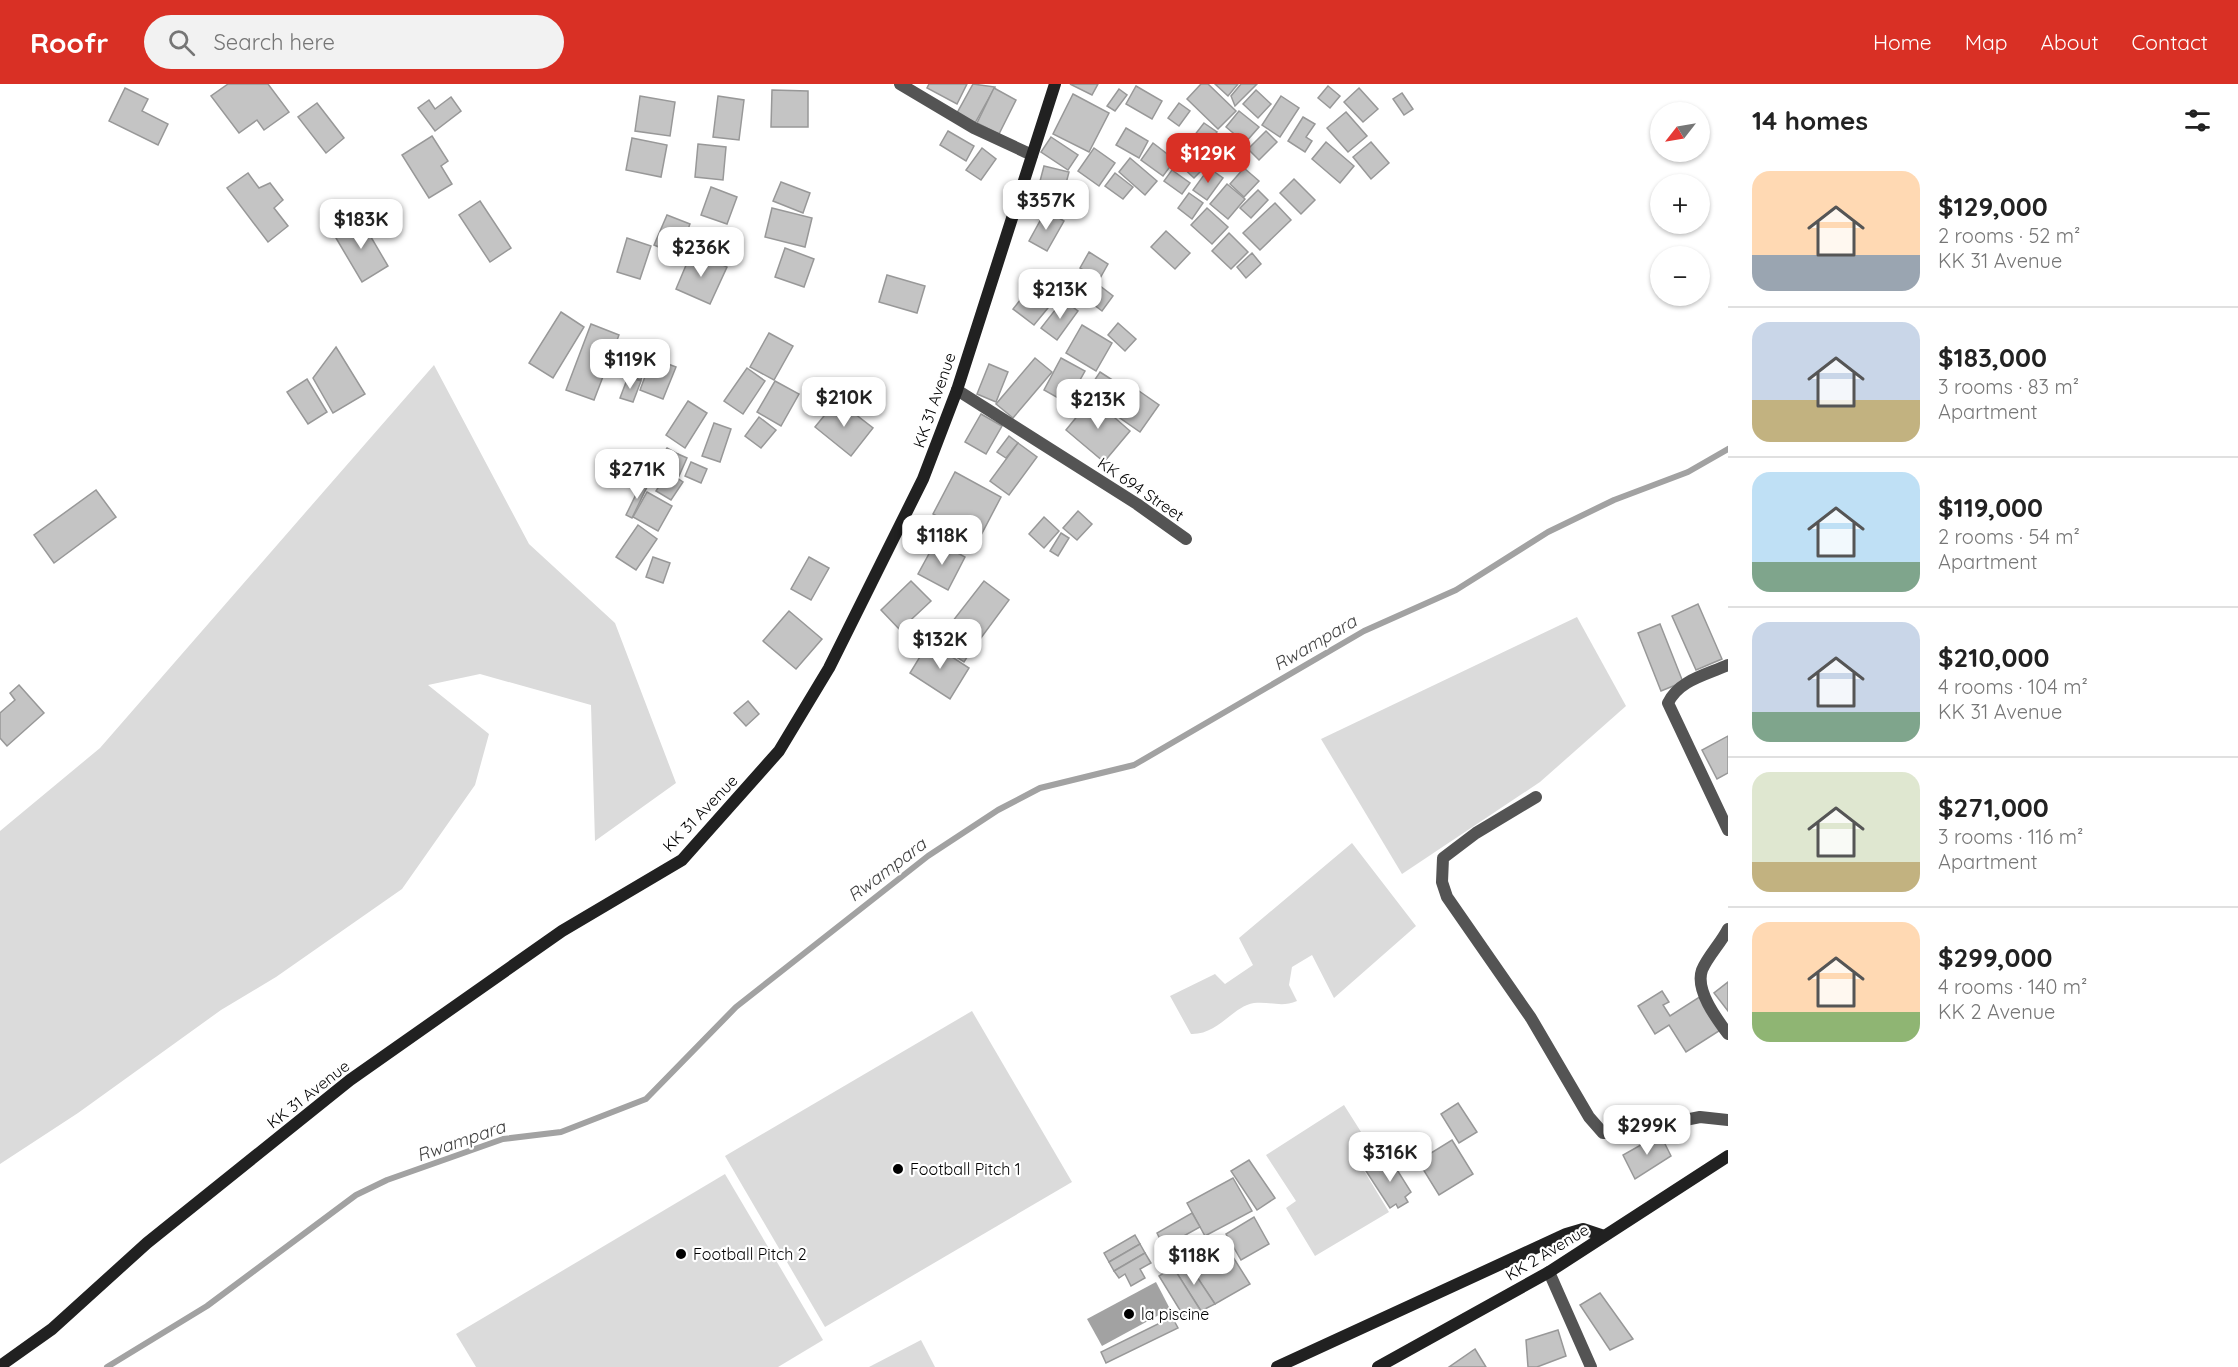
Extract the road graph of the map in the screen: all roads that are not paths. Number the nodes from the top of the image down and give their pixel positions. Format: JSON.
{"nodes":[{"id":1,"x":900,"y":84,"type":"edge"},
{"id":2,"x":1055,"y":84,"type":"edge"},
{"id":3,"x":1032,"y":155,"type":"junction"},
{"id":4,"x":957,"y":390,"type":"junction"},
{"id":5,"x":1186,"y":539,"type":"dead end"},
{"id":6,"x":1728,"y":665,"type":"edge"},
{"id":7,"x":1536,"y":797,"type":"dead end"},
{"id":8,"x":1728,"y":830,"type":"edge"},
{"id":9,"x":1728,"y":929,"type":"edge"},
{"id":10,"x":1728,"y":1034,"type":"edge"},
{"id":11,"x":1728,"y":1120,"type":"edge"},
{"id":12,"x":1728,"y":1156,"type":"edge"},
{"id":13,"x":1604,"y":1236,"type":"junction"},
{"id":14,"x":1549,"y":1272,"type":"junction"},
{"id":15,"x":0,"y":1366,"type":"edge"},
{"id":16,"x":1277,"y":1367,"type":"edge"},
{"id":17,"x":1378,"y":1367,"type":"edge"},
{"id":18,"x":1591,"y":1367,"type":"edge"}],
"edges":[{"from":1,"to":3,"type":"street"},
{"from":2,"to":3,"type":"street","name":"KK 31 Avenue"},
{"from":3,"to":4,"type":"street","name":"KK 31 Avenue"},
{"from":4,"to":5,"type":"street","name":"KK 694 Street"},
{"from":4,"to":15,"type":"street","name":"KK 31 Avenue"},
{"from":6,"to":8,"type":"street"},
{"from":7,"to":11,"type":"street"},
{"from":9,"to":10,"type":"street"},
{"from":12,"to":13,"type":"street","name":"KK 2 Avenue"},
{"from":13,"to":14,"type":"street","name":"KK 2 Avenue"},
{"from":13,"to":16,"type":"street"},
{"from":14,"to":17,"type":"street","name":"KK 2 Avenue"},
{"from":14,"to":18,"type":"street"}]}
